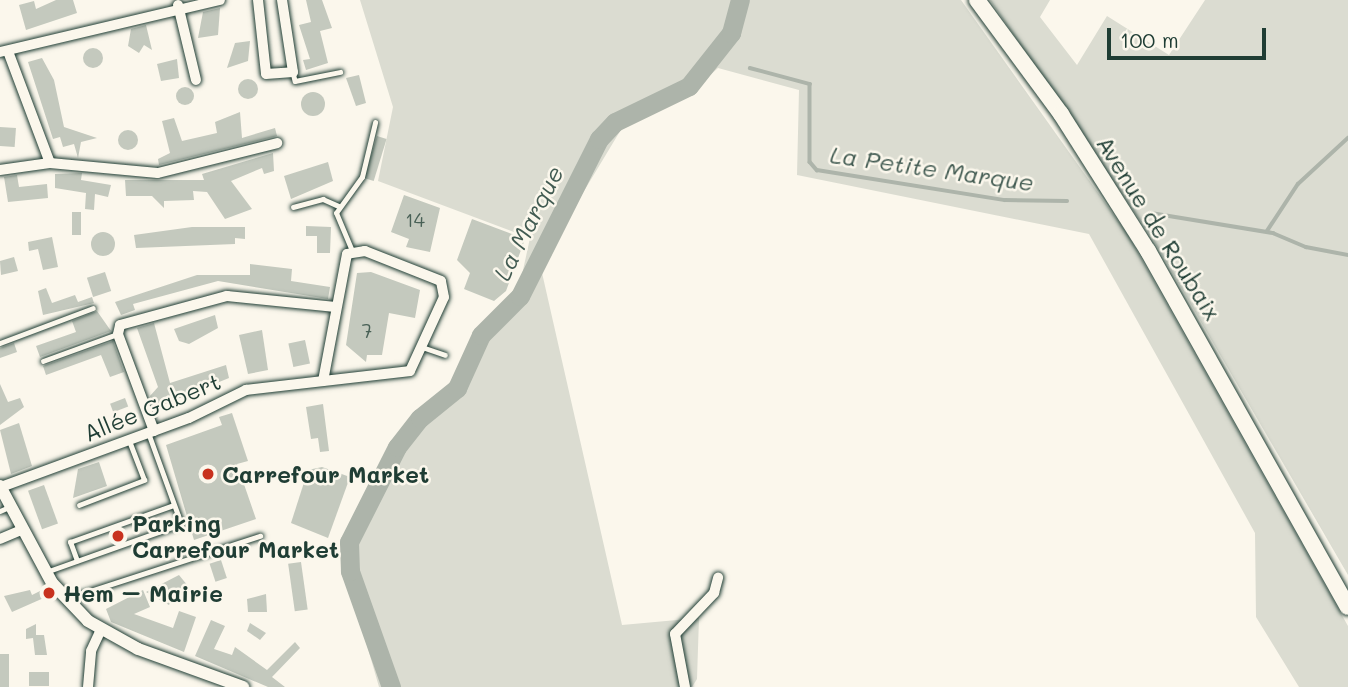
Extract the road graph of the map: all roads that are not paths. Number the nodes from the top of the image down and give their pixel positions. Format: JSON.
{"nodes":[{"id":1,"x":220,"y":0,"type":"edge"},
{"id":2,"x":258,"y":0,"type":"edge"},
{"id":3,"x":282,"y":0,"type":"edge"},
{"id":4,"x":977,"y":0,"type":"edge"},
{"id":5,"x":178,"y":5,"type":"junction"},
{"id":6,"x":5,"y":53,"type":"edge"},
{"id":7,"x":293,"y":72,"type":"junction"},
{"id":8,"x":340,"y":72,"type":"dead end"},
{"id":9,"x":196,"y":80,"type":"dead end"},
{"id":10,"x":375,"y":123,"type":"dead end"},
{"id":11,"x":277,"y":143,"type":"dead end"},
{"id":12,"x":50,"y":163,"type":"junction"},
{"id":13,"x":0,"y":170,"type":"edge"},
{"id":14,"x":339,"y":206,"type":"junction"},
{"id":15,"x":293,"y":207,"type":"dead end"},
{"id":16,"x":352,"y":251,"type":"junction"},
{"id":17,"x":335,"y":307,"type":"junction"},
{"id":18,"x":93,"y":308,"type":"dead end"},
{"id":19,"x":119,"y":329,"type":"junction"},
{"id":20,"x":0,"y":343,"type":"edge"},
{"id":21,"x":425,"y":348,"type":"junction"},
{"id":22,"x":445,"y":355,"type":"dead end"},
{"id":23,"x":43,"y":361,"type":"dead end"},
{"id":24,"x":323,"y":381,"type":"junction"},
{"id":25,"x":151,"y":432,"type":"junction"},
{"id":26,"x":129,"y":440,"type":"junction"},
{"id":27,"x":0,"y":487,"type":"edge"},
{"id":28,"x":1285,"y":490,"type":"junction"},
{"id":29,"x":79,"y":505,"type":"dead end"},
{"id":30,"x":174,"y":505,"type":"junction"},
{"id":31,"x":5,"y":509,"type":"edge"},
{"id":32,"x":23,"y":529,"type":"junction"},
{"id":33,"x":260,"y":536,"type":"dead end"},
{"id":34,"x":0,"y":539,"type":"edge"},
{"id":35,"x":77,"y":561,"type":"junction"},
{"id":36,"x":46,"y":573,"type":"junction"},
{"id":37,"x":718,"y":578,"type":"dead end"},
{"id":38,"x":1348,"y":586,"type":"edge"},
{"id":39,"x":65,"y":600,"type":"junction"},
{"id":40,"x":1348,"y":607,"type":"edge"},
{"id":41,"x":101,"y":631,"type":"junction"},
{"id":42,"x":88,"y":687,"type":"edge"},
{"id":43,"x":243,"y":687,"type":"edge"},
{"id":44,"x":685,"y":687,"type":"edge"}],
"edges":[{"from":1,"to":5,"type":"street"},
{"from":2,"to":7,"type":"street"},
{"from":3,"to":7,"type":"street"},
{"from":4,"to":28,"type":"highway","name":"Avenue de Roubaix"},
{"from":5,"to":6,"type":"street"},
{"from":5,"to":9,"type":"street"},
{"from":6,"to":12,"type":"street"},
{"from":7,"to":8,"type":"lane"},
{"from":10,"to":14,"type":"lane"},
{"from":11,"to":12,"type":"street"},
{"from":12,"to":13,"type":"street"},
{"from":14,"to":15,"type":"lane"},
{"from":14,"to":16,"type":"lane"},
{"from":16,"to":17,"type":"street"},
{"from":16,"to":21,"type":"street","name":"Allée Gabert"},
{"from":17,"to":19,"type":"street"},
{"from":17,"to":24,"type":"street"},
{"from":18,"to":20,"type":"lane"},
{"from":19,"to":23,"type":"lane"},
{"from":19,"to":25,"type":"street"},
{"from":21,"to":22,"type":"lane"},
{"from":21,"to":24,"type":"street","name":"Allée Gabert"},
{"from":24,"to":25,"type":"street","name":"Allée Gabert"},
{"from":25,"to":26,"type":"street","name":"Allée Gabert"},
{"from":25,"to":30,"type":"lane"},
{"from":26,"to":27,"type":"street","name":"Allée Gabert"},
{"from":26,"to":29,"type":"lane"},
{"from":27,"to":31,"type":"street"},
{"from":28,"to":38,"type":"highway","name":"Avenue de Roubaix"},
{"from":28,"to":40,"type":"highway","name":"Avenue de Roubaix"},
{"from":30,"to":35,"type":"lane"},
{"from":30,"to":35,"type":"lane"},
{"from":31,"to":32,"type":"street"},
{"from":32,"to":34,"type":"street"},
{"from":32,"to":36,"type":"street"},
{"from":33,"to":39,"type":"lane"},
{"from":35,"to":36,"type":"lane"},
{"from":36,"to":39,"type":"street"},
{"from":37,"to":44,"type":"street"},
{"from":39,"to":41,"type":"street"},
{"from":41,"to":42,"type":"street"},
{"from":41,"to":43,"type":"street"}]}
